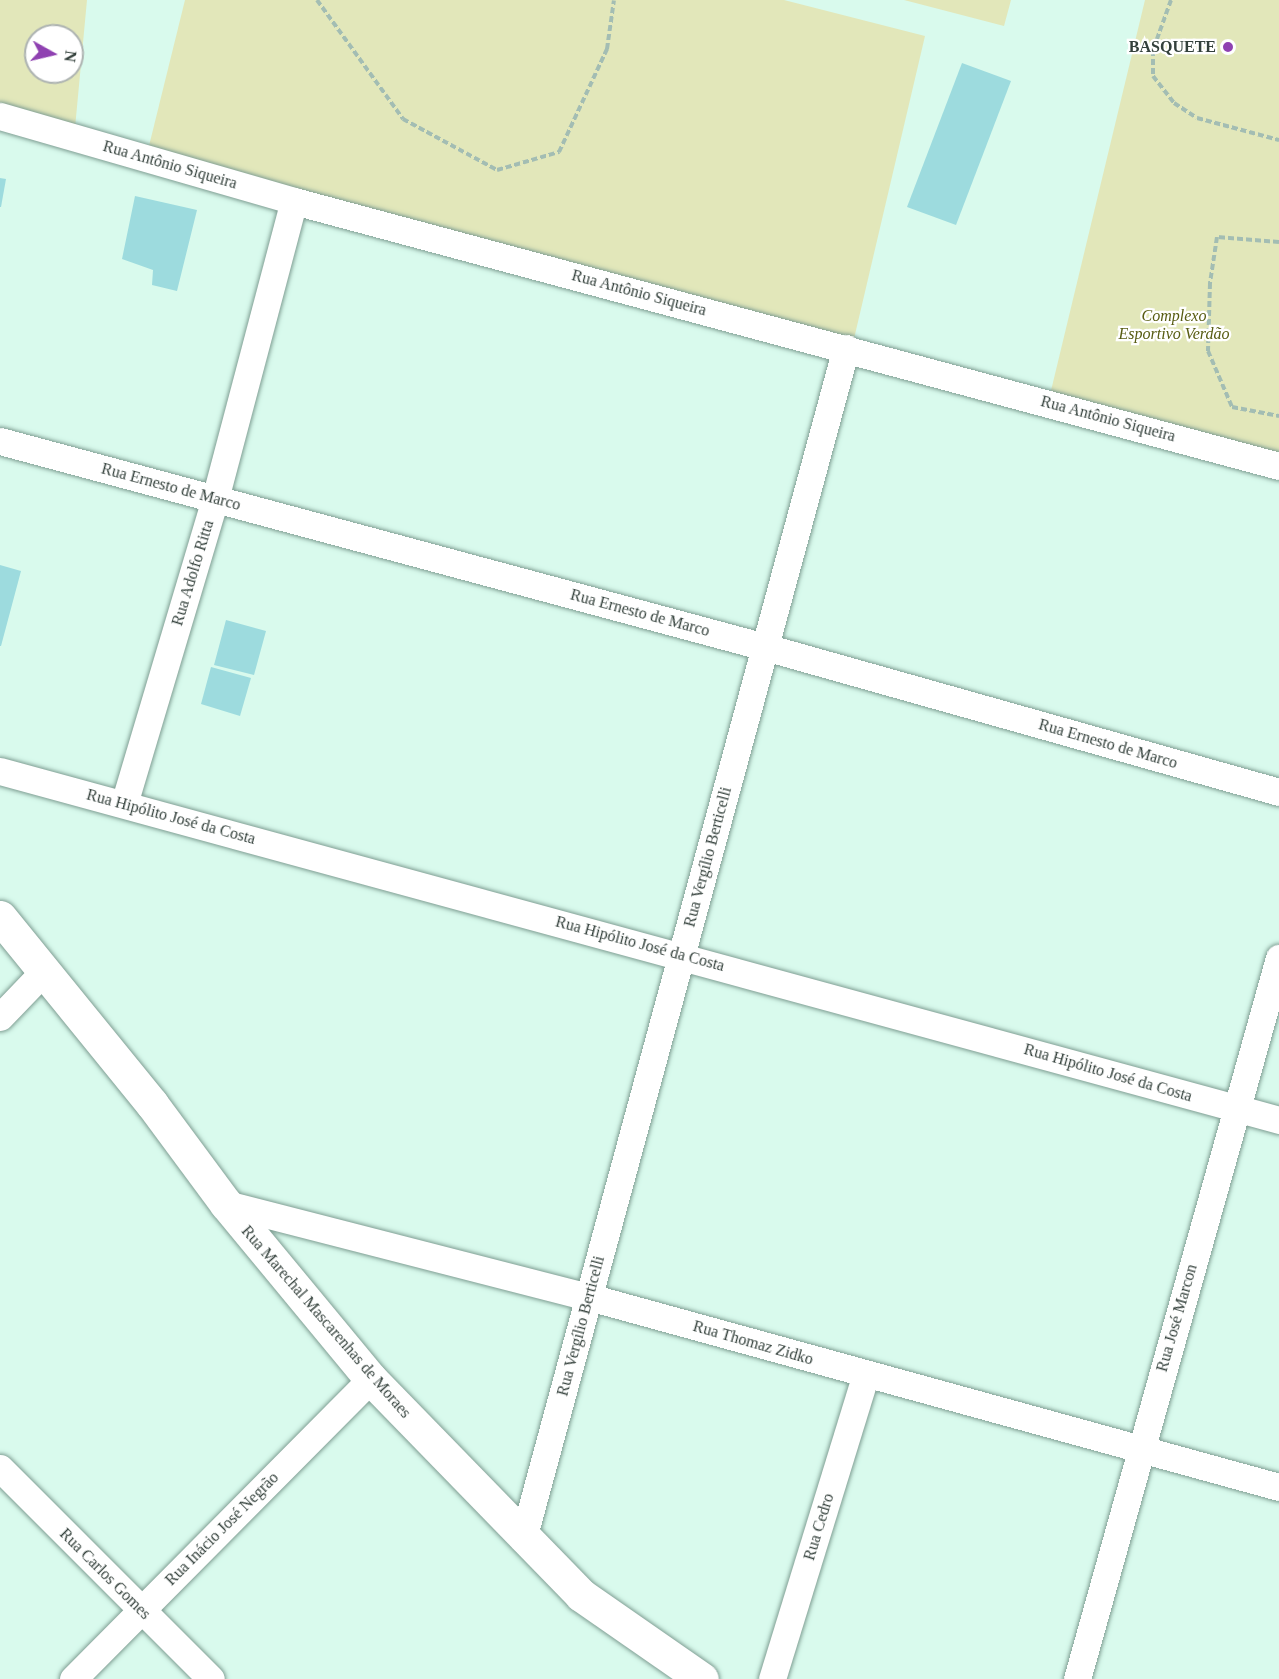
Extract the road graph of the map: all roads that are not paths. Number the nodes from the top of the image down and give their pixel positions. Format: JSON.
{"nodes":[{"id":1,"x":0,"y":116,"type":"edge"},
{"id":2,"x":294,"y":201,"type":"junction"},
{"id":3,"x":846,"y":348,"type":"junction"},
{"id":4,"x":0,"y":441,"type":"edge"},
{"id":5,"x":1279,"y":466,"type":"edge"},
{"id":6,"x":215,"y":499,"type":"junction"},
{"id":7,"x":765,"y":647,"type":"junction"},
{"id":8,"x":0,"y":771,"type":"edge"},
{"id":9,"x":1279,"y":792,"type":"edge"},
{"id":10,"x":124,"y":804,"type":"junction"},
{"id":11,"x":0,"y":916,"type":"edge"},
{"id":12,"x":681,"y":955,"type":"junction"},
{"id":13,"x":1279,"y":958,"type":"edge"},
{"id":14,"x":45,"y":970,"type":"junction"},
{"id":15,"x":0,"y":1017,"type":"edge"},
{"id":16,"x":1237,"y":1109,"type":"junction"},
{"id":17,"x":1279,"y":1120,"type":"edge"},
{"id":18,"x":226,"y":1204,"type":"junction"},
{"id":19,"x":589,"y":1297,"type":"junction"},
{"id":20,"x":866,"y":1374,"type":"junction"},
{"id":21,"x":371,"y":1379,"type":"junction"},
{"id":22,"x":1139,"y":1449,"type":"junction"},
{"id":23,"x":0,"y":1468,"type":"edge"},
{"id":24,"x":1279,"y":1487,"type":"edge"},
{"id":25,"x":523,"y":1539,"type":"junction"},
{"id":26,"x":141,"y":1610,"type":"junction"},
{"id":27,"x":73,"y":1679,"type":"edge"},
{"id":28,"x":211,"y":1679,"type":"edge"},
{"id":29,"x":702,"y":1679,"type":"edge"},
{"id":30,"x":772,"y":1679,"type":"edge"},
{"id":31,"x":1077,"y":1679,"type":"edge"}],
"edges":[{"from":1,"to":2,"type":"street","name":"Rua Antônio Siqueira"},
{"from":2,"to":3,"type":"street","name":"Rua Antônio Siqueira"},
{"from":2,"to":6,"type":"street","name":"Rua Adolfo Ritta"},
{"from":3,"to":5,"type":"street","name":"Rua Antônio Siqueira"},
{"from":3,"to":7,"type":"street","name":"Rua Vergílio Berticelli"},
{"from":4,"to":6,"type":"street","name":"Rua Ernesto de Marco"},
{"from":6,"to":7,"type":"street","name":"Rua Ernesto de Marco"},
{"from":6,"to":10,"type":"street","name":"Rua Adolfo Ritta"},
{"from":7,"to":9,"type":"street","name":"Rua Ernesto de Marco"},
{"from":7,"to":12,"type":"street","name":"Rua Vergílio Berticelli"},
{"from":8,"to":10,"type":"street","name":"Rua Hipólito José da Costa"},
{"from":10,"to":12,"type":"street","name":"Rua Hipólito José da Costa"},
{"from":11,"to":14,"type":"street","name":"Rua Marechal Mascarenhas de Moraes"},
{"from":12,"to":16,"type":"street","name":"Rua Hipólito José da Costa"},
{"from":12,"to":19,"type":"street","name":"Rua Vergílio Berticelli"},
{"from":13,"to":16,"type":"street","name":"Rua José Marcon"},
{"from":14,"to":15,"type":"street"},
{"from":14,"to":18,"type":"street","name":"Rua Marechal Mascarenhas de Moraes"},
{"from":16,"to":17,"type":"street","name":"Rua Hipólito José da Costa"},
{"from":16,"to":22,"type":"street","name":"Rua José Marcon"},
{"from":18,"to":19,"type":"street","name":"Rua Thomaz Zidko"},
{"from":18,"to":21,"type":"street","name":"Rua Marechal Mascarenhas de Moraes"},
{"from":19,"to":20,"type":"street","name":"Rua Thomaz Zidko"},
{"from":19,"to":25,"type":"street","name":"Rua Vergílio Berticelli"},
{"from":20,"to":22,"type":"street","name":"Rua Thomaz Zidko"},
{"from":20,"to":30,"type":"street","name":"Rua Cedro"},
{"from":21,"to":25,"type":"street","name":"Rua Marechal Mascarenhas de Moraes"},
{"from":21,"to":26,"type":"street","name":"Rua Inácio José Negrão"},
{"from":22,"to":24,"type":"street","name":"Rua Thomaz Zidko"},
{"from":22,"to":31,"type":"street","name":"Rua José Marcon"},
{"from":23,"to":26,"type":"street","name":"Rua Carlos Gomes"},
{"from":25,"to":29,"type":"street","name":"Rua Marechal Mascarenhas de Moraes"},
{"from":26,"to":27,"type":"street","name":"Rua Inácio José Negrão"},
{"from":26,"to":28,"type":"street","name":"Rua Carlos Gomes"}]}
